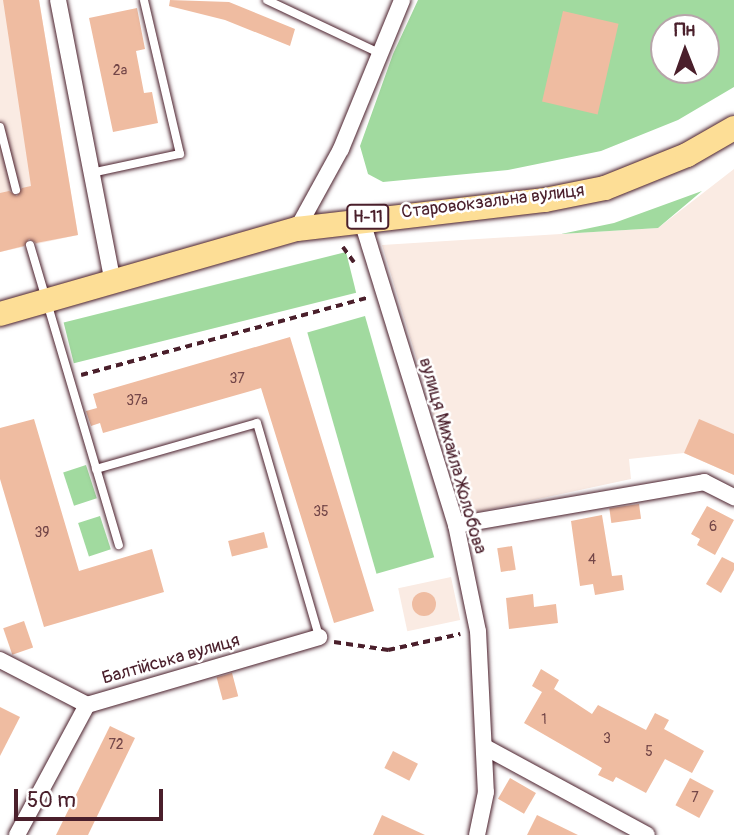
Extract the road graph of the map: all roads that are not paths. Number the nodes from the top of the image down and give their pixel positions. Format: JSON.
{"nodes":[{"id":1,"x":58,"y":0,"type":"edge"},
{"id":2,"x":144,"y":0,"type":"edge"},
{"id":3,"x":267,"y":0,"type":"edge"},
{"id":4,"x":402,"y":0,"type":"edge"},
{"id":5,"x":377,"y":52,"type":"junction"},
{"id":6,"x":0,"y":127,"type":"edge"},
{"id":7,"x":734,"y":128,"type":"edge"},
{"id":8,"x":91,"y":173,"type":"junction"},
{"id":9,"x":16,"y":190,"type":"dead end"},
{"id":10,"x":361,"y":218,"type":"junction"},
{"id":11,"x":298,"y":229,"type":"junction"},
{"id":12,"x":30,"y":244,"type":"dead end"},
{"id":13,"x":113,"y":282,"type":"junction"},
{"id":14,"x":45,"y":300,"type":"junction"},
{"id":15,"x":0,"y":314,"type":"edge"},
{"id":16,"x":96,"y":469,"type":"junction"},
{"id":17,"x":734,"y":496,"type":"edge"},
{"id":18,"x":456,"y":525,"type":"junction"},
{"id":19,"x":119,"y":545,"type":"dead end"},
{"id":20,"x":319,"y":637,"type":"joint"},
{"id":21,"x":0,"y":660,"type":"edge"},
{"id":22,"x":87,"y":705,"type":"junction"},
{"id":23,"x":485,"y":747,"type":"junction"},
{"id":24,"x":17,"y":835,"type":"edge"},
{"id":25,"x":477,"y":835,"type":"edge"},
{"id":26,"x":647,"y":835,"type":"edge"}],
"edges":[{"from":1,"to":8,"type":"street"},
{"from":2,"to":8,"type":"lane"},
{"from":3,"to":5,"type":"lane"},
{"from":4,"to":5,"type":"street"},
{"from":5,"to":11,"type":"street"},
{"from":6,"to":9,"type":"lane"},
{"from":7,"to":10,"type":"main road","name":"Старовокзальна вулиця","number":"Н-11"},
{"from":8,"to":13,"type":"street"},
{"from":10,"to":11,"type":"main road","name":"Старовокзальна вулиця","number":"Н-11"},
{"from":10,"to":18,"type":"street","name":"вулиця Михайла Жолобова"},
{"from":11,"to":13,"type":"main road","name":"Старовокзальна вулиця","number":"Н-11"},
{"from":12,"to":14,"type":"lane"},
{"from":13,"to":14,"type":"main road","name":"Старовокзальна вулиця","number":"Н-11"},
{"from":14,"to":15,"type":"main road","name":"Старовокзальна вулиця","number":"Н-11"},
{"from":14,"to":16,"type":"lane"},
{"from":16,"to":19,"type":"lane"},
{"from":16,"to":20,"type":"lane"},
{"from":17,"to":18,"type":"street"},
{"from":18,"to":23,"type":"street","name":"вулиця Михайла Жолобова"},
{"from":20,"to":22,"type":"street","name":"Балтійська вулиця"},
{"from":21,"to":22,"type":"street","name":"Балтійська вулиця"},
{"from":22,"to":24,"type":"street"},
{"from":23,"to":25,"type":"street","name":"вулиця Михайла Жолобова"},
{"from":23,"to":26,"type":"street"}]}
